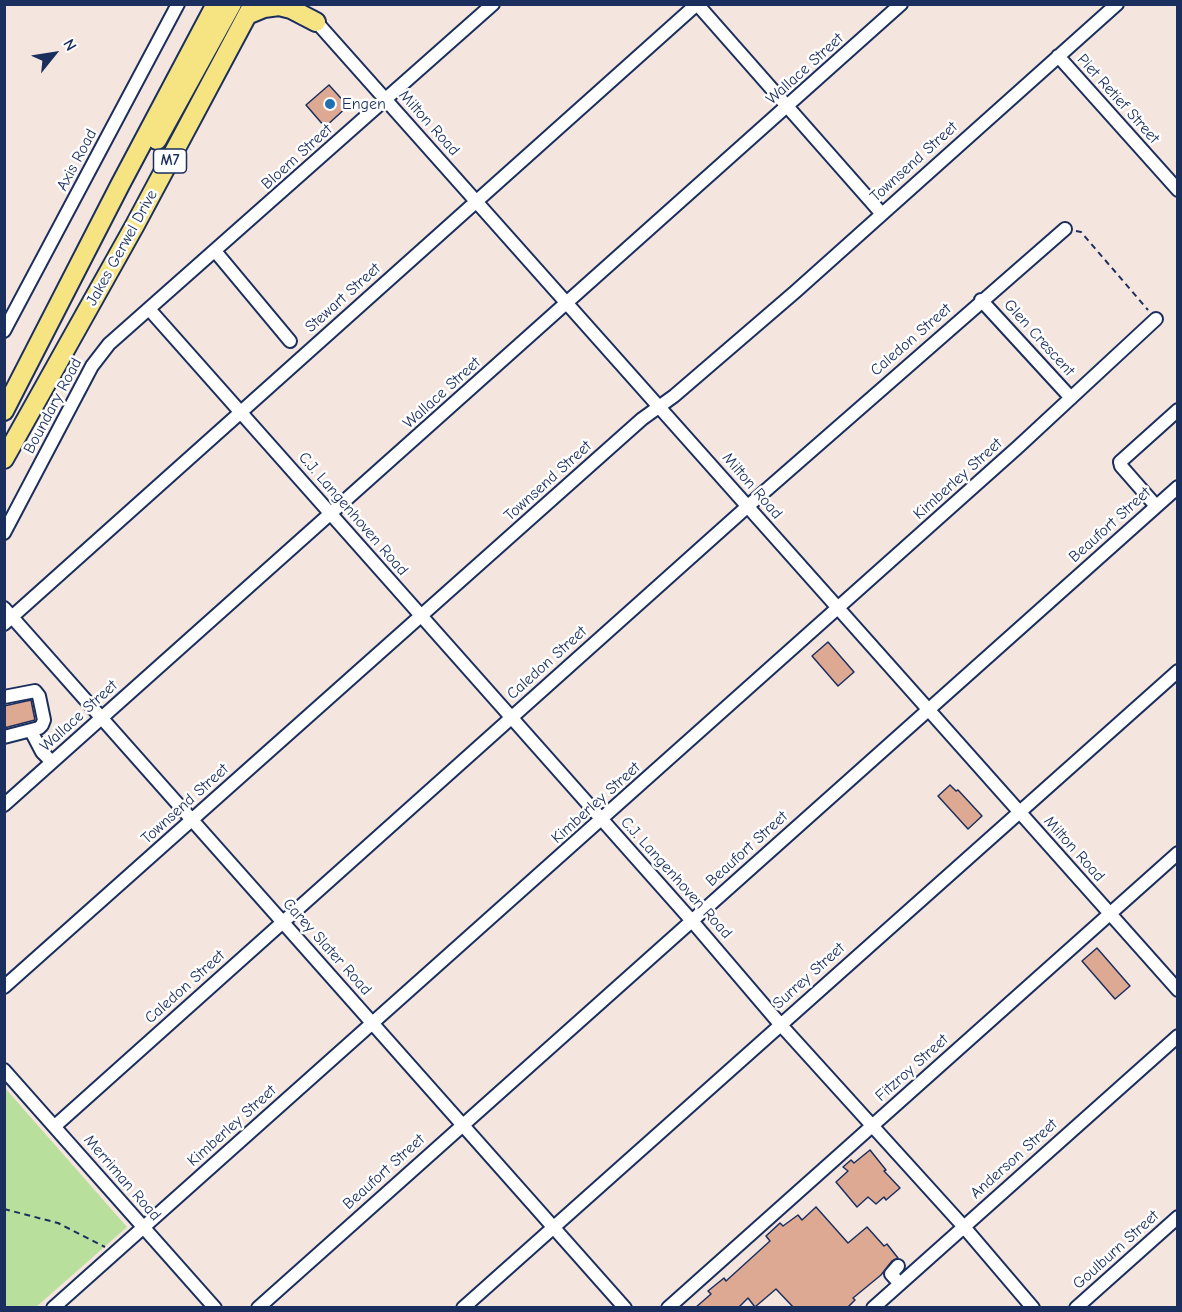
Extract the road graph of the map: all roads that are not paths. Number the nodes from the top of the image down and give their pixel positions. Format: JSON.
{"nodes":[{"id":1,"x":178,"y":4,"type":"edge"},
{"id":2,"x":216,"y":4,"type":"edge"},
{"id":3,"x":232,"y":4,"type":"edge"},
{"id":4,"x":301,"y":4,"type":"edge"},
{"id":5,"x":493,"y":4,"type":"edge"},
{"id":6,"x":697,"y":4,"type":"edge"},
{"id":7,"x":901,"y":4,"type":"edge"},
{"id":8,"x":1111,"y":6,"type":"edge"},
{"id":9,"x":250,"y":10,"type":"edge"},
{"id":10,"x":316,"y":22,"type":"junction"},
{"id":11,"x":1058,"y":56,"type":"junction"},
{"id":12,"x":386,"y":100,"type":"junction"},
{"id":13,"x":787,"y":107,"type":"junction"},
{"id":14,"x":120,"y":185,"type":"junction"},
{"id":15,"x":1178,"y":190,"type":"edge"},
{"id":16,"x":477,"y":202,"type":"junction"},
{"id":17,"x":882,"y":214,"type":"junction"},
{"id":18,"x":1065,"y":229,"type":"road end"},
{"id":19,"x":215,"y":251,"type":"junction"},
{"id":20,"x":981,"y":300,"type":"junction"},
{"id":21,"x":568,"y":303,"type":"junction"},
{"id":22,"x":149,"y":309,"type":"junction"},
{"id":23,"x":1156,"y":319,"type":"road end"},
{"id":24,"x":4,"y":331,"type":"edge"},
{"id":25,"x":290,"y":341,"type":"dead end"},
{"id":26,"x":1071,"y":398,"type":"junction"},
{"id":27,"x":36,"y":404,"type":"junction"},
{"id":28,"x":659,"y":406,"type":"junction"},
{"id":29,"x":1178,"y":410,"type":"edge"},
{"id":30,"x":4,"y":411,"type":"edge"},
{"id":31,"x":240,"y":412,"type":"junction"},
{"id":32,"x":4,"y":434,"type":"edge"},
{"id":33,"x":4,"y":459,"type":"edge"},
{"id":34,"x":1178,"y":487,"type":"edge"},
{"id":35,"x":748,"y":506,"type":"junction"},
{"id":36,"x":1156,"y":506,"type":"junction"},
{"id":37,"x":331,"y":514,"type":"junction"},
{"id":38,"x":4,"y":534,"type":"edge"},
{"id":39,"x":838,"y":608,"type":"junction"},
{"id":40,"x":7,"y":616,"type":"edge"},
{"id":41,"x":421,"y":616,"type":"junction"},
{"id":42,"x":1178,"y":671,"type":"edge"},
{"id":43,"x":4,"y":697,"type":"edge"},
{"id":44,"x":928,"y":709,"type":"junction"},
{"id":45,"x":510,"y":717,"type":"junction"},
{"id":46,"x":101,"y":718,"type":"junction"},
{"id":47,"x":31,"y":731,"type":"junction"},
{"id":48,"x":4,"y":737,"type":"edge"},
{"id":49,"x":52,"y":762,"type":"junction"},
{"id":50,"x":4,"y":805,"type":"edge"},
{"id":51,"x":1019,"y":812,"type":"junction"},
{"id":52,"x":602,"y":820,"type":"junction"},
{"id":53,"x":192,"y":821,"type":"junction"},
{"id":54,"x":1178,"y":853,"type":"edge"},
{"id":55,"x":1110,"y":914,"type":"junction"},
{"id":56,"x":692,"y":921,"type":"junction"},
{"id":57,"x":283,"y":922,"type":"junction"},
{"id":58,"x":4,"y":987,"type":"edge"},
{"id":59,"x":1178,"y":990,"type":"edge"},
{"id":60,"x":373,"y":1023,"type":"junction"},
{"id":61,"x":780,"y":1024,"type":"junction"},
{"id":62,"x":1178,"y":1036,"type":"edge"},
{"id":63,"x":4,"y":1070,"type":"edge"},
{"id":64,"x":462,"y":1125,"type":"junction"},
{"id":65,"x":55,"y":1126,"type":"junction"},
{"id":66,"x":872,"y":1126,"type":"junction"},
{"id":67,"x":1178,"y":1217,"type":"edge"},
{"id":68,"x":144,"y":1227,"type":"junction"},
{"id":69,"x":553,"y":1227,"type":"junction"},
{"id":70,"x":964,"y":1227,"type":"junction"},
{"id":71,"x":898,"y":1266,"type":"dead end"},
{"id":72,"x":900,"y":1284,"type":"junction"},
{"id":73,"x":53,"y":1308,"type":"edge"},
{"id":74,"x":215,"y":1308,"type":"edge"},
{"id":75,"x":258,"y":1308,"type":"edge"},
{"id":76,"x":463,"y":1308,"type":"edge"},
{"id":77,"x":625,"y":1308,"type":"edge"},
{"id":78,"x":668,"y":1308,"type":"edge"},
{"id":79,"x":873,"y":1308,"type":"edge"},
{"id":80,"x":1033,"y":1308,"type":"edge"},
{"id":81,"x":1076,"y":1308,"type":"edge"}],
"edges":[{"from":1,"to":24,"type":"street","name":"Axis Road"},
{"from":2,"to":14,"type":"highway","name":"Jakes Gerwel Drive","number":"M7"},
{"from":3,"to":14,"type":"highway"},
{"from":4,"to":10,"type":"street","name":"Milton Road"},
{"from":5,"to":12,"type":"street","name":"Bloem Street"},
{"from":6,"to":13,"type":"street"},
{"from":6,"to":16,"type":"street","name":"Stewart Street"},
{"from":7,"to":13,"type":"street","name":"Wallace Street"},
{"from":8,"to":11,"type":"street","name":"Townsend Street"},
{"from":9,"to":10,"type":"highway"},
{"from":9,"to":27,"type":"highway","name":"Jakes Gerwel Drive","number":"M7"},
{"from":10,"to":12,"type":"street","name":"Milton Road"},
{"from":11,"to":15,"type":"street","name":"Piet Retief Street"},
{"from":11,"to":17,"type":"street","name":"Townsend Street"},
{"from":12,"to":16,"type":"street","name":"Milton Road"},
{"from":12,"to":19,"type":"street","name":"Bloem Street"},
{"from":13,"to":17,"type":"street"},
{"from":13,"to":21,"type":"street","name":"Wallace Street"},
{"from":14,"to":30,"type":"highway","name":"Jakes Gerwel Drive","number":"M7"},
{"from":16,"to":21,"type":"street","name":"Milton Road"},
{"from":16,"to":31,"type":"street","name":"Stewart Street"},
{"from":17,"to":28,"type":"street","name":"Townsend Street"},
{"from":18,"to":20,"type":"street","name":"Caledon Street"},
{"from":19,"to":22,"type":"street","name":"Bloem Street"},
{"from":19,"to":25,"type":"street"},
{"from":20,"to":26,"type":"street","name":"Glen Crescent"},
{"from":20,"to":35,"type":"street","name":"Caledon Street"},
{"from":21,"to":28,"type":"street","name":"Milton Road"},
{"from":21,"to":37,"type":"street","name":"Wallace Street"},
{"from":22,"to":31,"type":"street","name":"C.J. Langenhoven Road"},
{"from":22,"to":38,"type":"street","name":"Boundary Road"},
{"from":23,"to":26,"type":"street","name":"Kimberley Street"},
{"from":26,"to":39,"type":"street","name":"Kimberley Street"},
{"from":27,"to":32,"type":"highway"},
{"from":27,"to":33,"type":"highway","name":"Jakes Gerwel Drive","number":"M7"},
{"from":28,"to":35,"type":"street","name":"Milton Road"},
{"from":28,"to":41,"type":"street","name":"Townsend Street"},
{"from":29,"to":36,"type":"street"},
{"from":31,"to":37,"type":"street","name":"C.J. Langenhoven Road"},
{"from":31,"to":40,"type":"street","name":"Stewart Street"},
{"from":34,"to":36,"type":"street","name":"Beaufort Street"},
{"from":35,"to":39,"type":"street","name":"Milton Road"},
{"from":35,"to":45,"type":"street","name":"Caledon Street"},
{"from":36,"to":44,"type":"street","name":"Beaufort Street"},
{"from":37,"to":41,"type":"street","name":"C.J. Langenhoven Road"},
{"from":37,"to":46,"type":"street","name":"Wallace Street"},
{"from":39,"to":44,"type":"street","name":"Milton Road"},
{"from":39,"to":52,"type":"street","name":"Kimberley Street"},
{"from":40,"to":46,"type":"street","name":"Carey Slater Road"},
{"from":41,"to":45,"type":"street","name":"C.J. Langenhoven Road"},
{"from":41,"to":53,"type":"street","name":"Townsend Street"},
{"from":42,"to":51,"type":"street","name":"Surrey Street"},
{"from":43,"to":47,"type":"street"},
{"from":44,"to":51,"type":"street","name":"Milton Road"},
{"from":44,"to":56,"type":"street","name":"Beaufort Street"},
{"from":45,"to":52,"type":"street","name":"C.J. Langenhoven Road"},
{"from":45,"to":57,"type":"street","name":"Caledon Street"},
{"from":46,"to":49,"type":"street","name":"Wallace Street"},
{"from":46,"to":53,"type":"street","name":"Carey Slater Road"},
{"from":47,"to":48,"type":"street"},
{"from":47,"to":49,"type":"street"},
{"from":49,"to":50,"type":"street","name":"Wallace Street"},
{"from":51,"to":55,"type":"street","name":"Milton Road"},
{"from":51,"to":61,"type":"street","name":"Surrey Street"},
{"from":52,"to":56,"type":"street","name":"C.J. Langenhoven Road"},
{"from":52,"to":60,"type":"street","name":"Kimberley Street"},
{"from":53,"to":57,"type":"street","name":"Carey Slater Road"},
{"from":53,"to":58,"type":"street","name":"Townsend Street"},
{"from":54,"to":55,"type":"street","name":"Fitzroy Street"},
{"from":55,"to":59,"type":"street","name":"Milton Road"},
{"from":55,"to":66,"type":"street","name":"Fitzroy Street"},
{"from":56,"to":61,"type":"street","name":"C.J. Langenhoven Road"},
{"from":56,"to":64,"type":"street","name":"Beaufort Street"},
{"from":57,"to":60,"type":"street","name":"Carey Slater Road"},
{"from":57,"to":65,"type":"street","name":"Caledon Street"},
{"from":60,"to":64,"type":"street","name":"Carey Slater Road"},
{"from":60,"to":68,"type":"street","name":"Kimberley Street"},
{"from":61,"to":66,"type":"street","name":"C.J. Langenhoven Road"},
{"from":61,"to":69,"type":"street","name":"Surrey Street"},
{"from":62,"to":70,"type":"street","name":"Anderson Street"},
{"from":63,"to":65,"type":"street","name":"Merriman Road"},
{"from":64,"to":69,"type":"street","name":"Carey Slater Road"},
{"from":64,"to":75,"type":"street","name":"Beaufort Street"},
{"from":65,"to":68,"type":"street","name":"Merriman Road"},
{"from":66,"to":70,"type":"street","name":"C.J. Langenhoven Road"},
{"from":66,"to":78,"type":"street","name":"Fitzroy Street"},
{"from":67,"to":81,"type":"street","name":"Goulburn Street"},
{"from":68,"to":73,"type":"street","name":"Kimberley Street"},
{"from":68,"to":74,"type":"street","name":"Merriman Road"},
{"from":69,"to":76,"type":"street","name":"Surrey Street"},
{"from":69,"to":77,"type":"street","name":"Carey Slater Road"},
{"from":70,"to":72,"type":"street","name":"Anderson Street"},
{"from":70,"to":80,"type":"street","name":"C.J. Langenhoven Road"},
{"from":71,"to":72,"type":"street"},
{"from":72,"to":79,"type":"street","name":"Anderson Street"}]}
